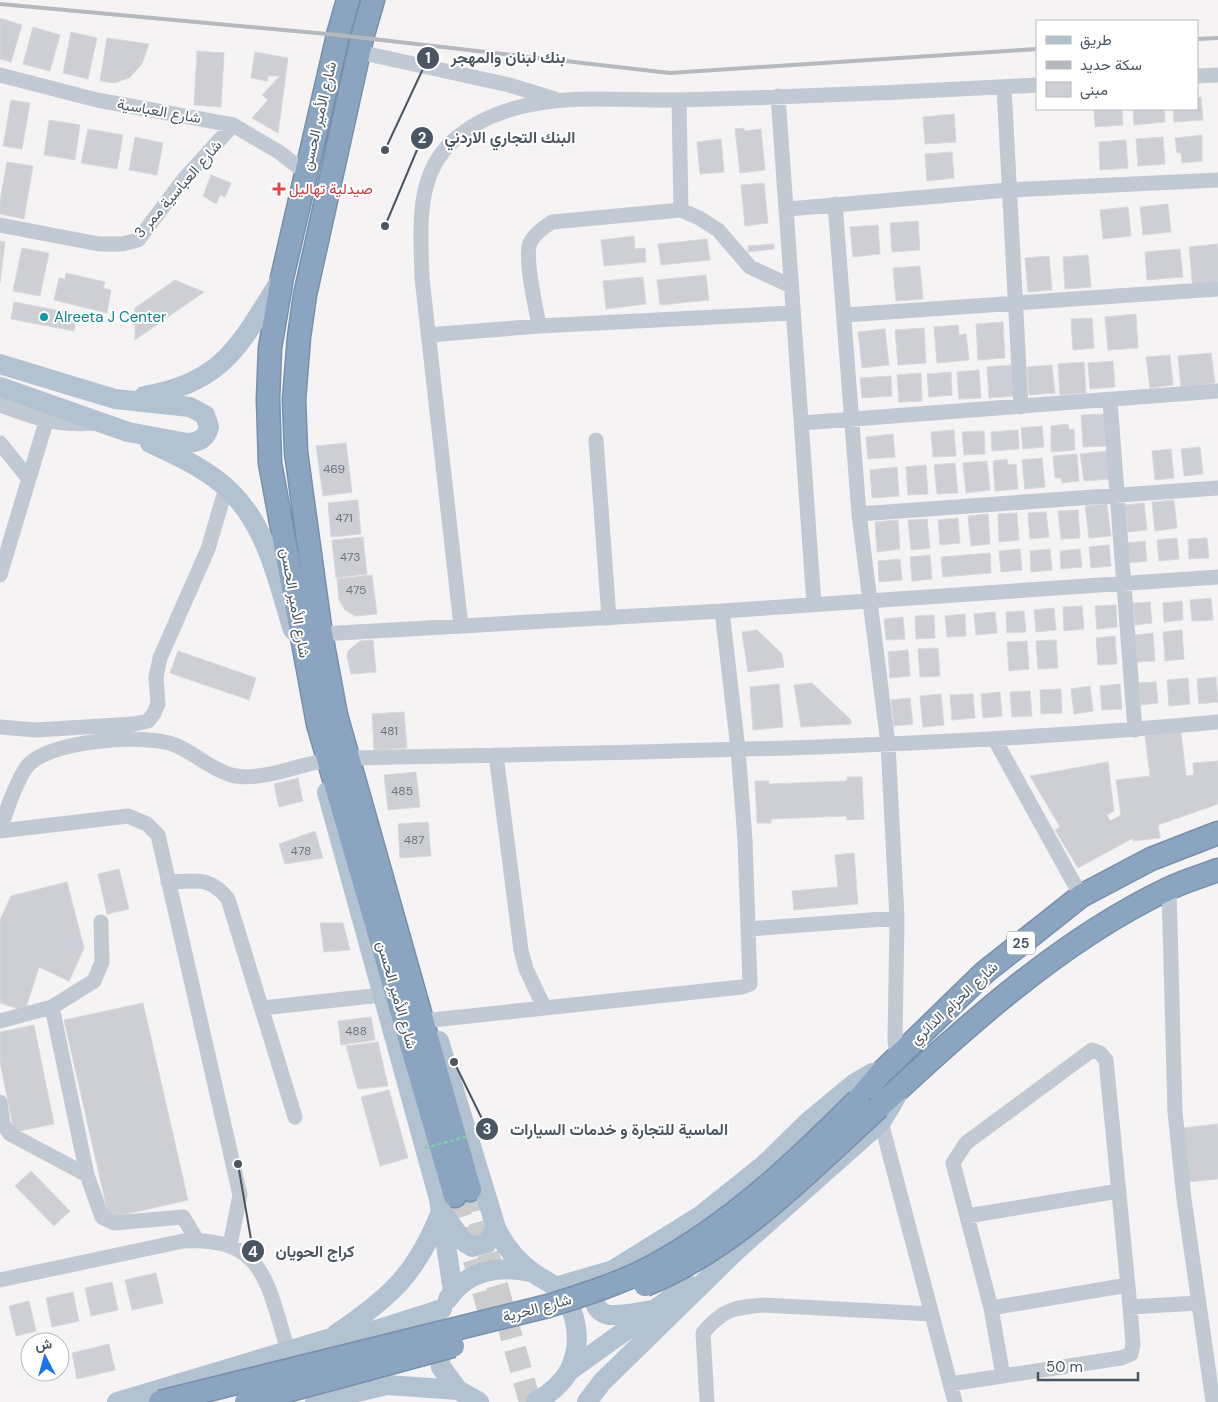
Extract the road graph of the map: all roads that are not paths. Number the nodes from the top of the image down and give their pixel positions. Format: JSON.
{"nodes":[{"id":1,"x":348,"y":0,"type":"edge"},
{"id":2,"x":373,"y":0,"type":"edge"},
{"id":3,"x":339,"y":31,"type":"junction"},
{"id":4,"x":361,"y":44,"type":"junction"},
{"id":5,"x":0,"y":75,"type":"edge"},
{"id":6,"x":1218,"y":75,"type":"edge"},
{"id":7,"x":1198,"y":76,"type":"edge"},
{"id":8,"x":1036,"y":85,"type":"edge"},
{"id":9,"x":1004,"y":87,"type":"junction"},
{"id":10,"x":778,"y":96,"type":"junction"},
{"id":11,"x":558,"y":100,"type":"junction"},
{"id":12,"x":678,"y":100,"type":"junction"},
{"id":13,"x":233,"y":125,"type":"junction"},
{"id":14,"x":306,"y":173,"type":"junction"},
{"id":15,"x":1218,"y":180,"type":"edge"},
{"id":16,"x":1008,"y":190,"type":"junction"},
{"id":17,"x":835,"y":204,"type":"junction"},
{"id":18,"x":788,"y":209,"type":"junction"},
{"id":19,"x":681,"y":210,"type":"junction"},
{"id":20,"x":0,"y":225,"type":"edge"},
{"id":21,"x":282,"y":278,"type":"junction"},
{"id":22,"x":791,"y":286,"type":"junction"},
{"id":23,"x":1218,"y":289,"type":"edge"},
{"id":24,"x":1014,"y":304,"type":"junction"},
{"id":25,"x":792,"y":313,"type":"junction"},
{"id":26,"x":845,"y":315,"type":"junction"},
{"id":27,"x":538,"y":326,"type":"junction"},
{"id":28,"x":428,"y":335,"type":"junction"},
{"id":29,"x":0,"y":364,"type":"edge"},
{"id":30,"x":0,"y":387,"type":"edge"},
{"id":31,"x":1218,"y":391,"type":"edge"},
{"id":32,"x":115,"y":399,"type":"junction"},
{"id":33,"x":1110,"y":401,"type":"junction"},
{"id":34,"x":0,"y":405,"type":"edge"},
{"id":35,"x":1021,"y":407,"type":"junction"},
{"id":36,"x":852,"y":419,"type":"junction"},
{"id":37,"x":46,"y":422,"type":"junction"},
{"id":38,"x":101,"y":423,"type":"junction"},
{"id":39,"x":802,"y":423,"type":"junction"},
{"id":40,"x":128,"y":432,"type":"junction"},
{"id":41,"x":596,"y":440,"type":"dead end"},
{"id":42,"x":0,"y":442,"type":"edge"},
{"id":43,"x":29,"y":479,"type":"junction"},
{"id":44,"x":226,"y":488,"type":"junction"},
{"id":45,"x":1218,"y":488,"type":"edge"},
{"id":46,"x":1116,"y":496,"type":"junction"},
{"id":47,"x":859,"y":514,"type":"junction"},
{"id":48,"x":0,"y":575,"type":"edge"},
{"id":49,"x":1218,"y":577,"type":"edge"},
{"id":50,"x":1124,"y":584,"type":"junction"},
{"id":51,"x":870,"y":600,"type":"junction"},
{"id":52,"x":814,"y":604,"type":"junction"},
{"id":53,"x":722,"y":611,"type":"junction"},
{"id":54,"x":609,"y":618,"type":"junction"},
{"id":55,"x":461,"y":626,"type":"junction"},
{"id":56,"x":321,"y":634,"type":"junction"},
{"id":57,"x":308,"y":679,"type":"junction"},
{"id":58,"x":327,"y":720,"type":"junction"},
{"id":59,"x":1218,"y":722,"type":"edge"},
{"id":60,"x":0,"y":727,"type":"edge"},
{"id":61,"x":1135,"y":730,"type":"junction"},
{"id":62,"x":995,"y":740,"type":"junction"},
{"id":63,"x":888,"y":744,"type":"junction"},
{"id":64,"x":738,"y":749,"type":"junction"},
{"id":65,"x":496,"y":755,"type":"junction"},
{"id":66,"x":358,"y":758,"type":"junction"},
{"id":67,"x":318,"y":762,"type":"junction"},
{"id":68,"x":0,"y":829,"type":"edge"},
{"id":69,"x":1218,"y":834,"type":"edge"},
{"id":70,"x":1218,"y":870,"type":"edge"},
{"id":71,"x":168,"y":882,"type":"junction"},
{"id":72,"x":1169,"y":888,"type":"junction"},
{"id":73,"x":1081,"y":896,"type":"junction"},
{"id":74,"x":897,"y":918,"type":"junction"},
{"id":75,"x":101,"y":922,"type":"dead end"},
{"id":76,"x":749,"y":929,"type":"junction"},
{"id":77,"x":382,"y":995,"type":"junction"},
{"id":78,"x":544,"y":1007,"type":"junction"},
{"id":79,"x":52,"y":1008,"type":"junction"},
{"id":80,"x":262,"y":1008,"type":"junction"},
{"id":81,"x":432,"y":1020,"type":"junction"},
{"id":82,"x":0,"y":1021,"type":"edge"},
{"id":83,"x":897,"y":1057,"type":"junction"},
{"id":84,"x":880,"y":1074,"type":"junction"},
{"id":85,"x":858,"y":1100,"type":"joint"},
{"id":86,"x":0,"y":1102,"type":"edge"},
{"id":87,"x":880,"y":1115,"type":"junction"},
{"id":88,"x":295,"y":1117,"type":"dead end"},
{"id":89,"x":87,"y":1175,"type":"junction"},
{"id":90,"x":1119,"y":1191,"type":"junction"},
{"id":91,"x":455,"y":1199,"type":"junction"},
{"id":92,"x":967,"y":1216,"type":"junction"},
{"id":93,"x":496,"y":1228,"type":"junction"},
{"id":94,"x":197,"y":1240,"type":"junction"},
{"id":95,"x":230,"y":1245,"type":"junction"},
{"id":96,"x":738,"y":1250,"type":"junction"},
{"id":97,"x":533,"y":1273,"type":"junction"},
{"id":98,"x":603,"y":1274,"type":"junction"},
{"id":99,"x":0,"y":1280,"type":"edge"},
{"id":100,"x":1128,"y":1285,"type":"junction"},
{"id":101,"x":555,"y":1287,"type":"junction"},
{"id":102,"x":453,"y":1291,"type":"junction"},
{"id":103,"x":1199,"y":1303,"type":"junction"},
{"id":104,"x":1130,"y":1307,"type":"junction"},
{"id":105,"x":991,"y":1308,"type":"junction"},
{"id":106,"x":442,"y":1309,"type":"junction"},
{"id":107,"x":654,"y":1310,"type":"junction"},
{"id":108,"x":932,"y":1314,"type":"junction"},
{"id":109,"x":376,"y":1330,"type":"junction"},
{"id":110,"x":331,"y":1338,"type":"junction"},
{"id":111,"x":288,"y":1350,"type":"junction"},
{"id":112,"x":569,"y":1371,"type":"junction"},
{"id":113,"x":1003,"y":1376,"type":"junction"},
{"id":114,"x":950,"y":1384,"type":"junction"},
{"id":115,"x":387,"y":1385,"type":"junction"},
{"id":116,"x":458,"y":1390,"type":"junction"},
{"id":117,"x":555,"y":1396,"type":"edge"},
{"id":118,"x":117,"y":1402,"type":"edge"},
{"id":119,"x":160,"y":1402,"type":"edge"},
{"id":120,"x":246,"y":1402,"type":"edge"},
{"id":121,"x":315,"y":1402,"type":"edge"},
{"id":122,"x":478,"y":1402,"type":"edge"},
{"id":123,"x":536,"y":1402,"type":"edge"},
{"id":124,"x":587,"y":1402,"type":"edge"},
{"id":125,"x":707,"y":1402,"type":"edge"},
{"id":126,"x":955,"y":1402,"type":"edge"},
{"id":127,"x":1213,"y":1402,"type":"edge"}],
"edges":[{"from":1,"to":3,"type":"highway","name":"شارع الأمير الحسن"},
{"from":2,"to":4,"type":"highway","name":"شارع الأمير الحسن"},
{"from":3,"to":4,"type":"highway"},
{"from":3,"to":14,"type":"highway","name":"شارع الأمير الحسن"},
{"from":4,"to":11,"type":"street"},
{"from":4,"to":56,"type":"highway","name":"شارع الأمير الحسن"},
{"from":5,"to":13,"type":"street","name":"شارع العباسية"},
{"from":6,"to":7,"type":"street"},
{"from":8,"to":9,"type":"street"},
{"from":9,"to":10,"type":"street"},
{"from":9,"to":16,"type":"street"},
{"from":10,"to":12,"type":"street"},
{"from":10,"to":18,"type":"street"},
{"from":11,"to":12,"type":"street"},
{"from":11,"to":28,"type":"street"},
{"from":12,"to":19,"type":"street"},
{"from":13,"to":14,"type":"street","name":"شارع العباسية"},
{"from":13,"to":20,"type":"street","name":"شارع العباسية ممر 3"},
{"from":14,"to":21,"type":"highway","name":"شارع الأمير الحسن"},
{"from":15,"to":16,"type":"street"},
{"from":16,"to":17,"type":"street"},
{"from":16,"to":24,"type":"street"},
{"from":17,"to":18,"type":"street"},
{"from":17,"to":26,"type":"street"},
{"from":18,"to":22,"type":"street"},
{"from":19,"to":22,"type":"street"},
{"from":19,"to":27,"type":"street"},
{"from":21,"to":32,"type":"main road"},
{"from":21,"to":57,"type":"highway","name":"شارع الأمير الحسن"},
{"from":22,"to":25,"type":"street"},
{"from":23,"to":24,"type":"street"},
{"from":24,"to":26,"type":"street"},
{"from":24,"to":35,"type":"street"},
{"from":25,"to":27,"type":"street"},
{"from":25,"to":39,"type":"street"},
{"from":26,"to":36,"type":"street"},
{"from":27,"to":28,"type":"street"},
{"from":28,"to":55,"type":"street"},
{"from":29,"to":32,"type":"main road"},
{"from":30,"to":38,"type":"main road"},
{"from":31,"to":33,"type":"street"},
{"from":32,"to":40,"type":"main road"},
{"from":33,"to":35,"type":"street"},
{"from":33,"to":46,"type":"street"},
{"from":34,"to":37,"type":"street"},
{"from":35,"to":36,"type":"street"},
{"from":36,"to":39,"type":"street"},
{"from":36,"to":47,"type":"street"},
{"from":37,"to":38,"type":"street"},
{"from":37,"to":43,"type":"street"},
{"from":38,"to":40,"type":"main road"},
{"from":39,"to":52,"type":"street"},
{"from":40,"to":44,"type":"main road"},
{"from":41,"to":54,"type":"street"},
{"from":42,"to":43,"type":"street"},
{"from":43,"to":48,"type":"street"},
{"from":44,"to":57,"type":"main road"},
{"from":44,"to":60,"type":"street"},
{"from":45,"to":46,"type":"street"},
{"from":46,"to":47,"type":"street"},
{"from":46,"to":50,"type":"street"},
{"from":47,"to":51,"type":"street"},
{"from":49,"to":50,"type":"street"},
{"from":50,"to":51,"type":"street"},
{"from":50,"to":61,"type":"street"},
{"from":51,"to":52,"type":"street"},
{"from":51,"to":63,"type":"street"},
{"from":52,"to":53,"type":"street"},
{"from":53,"to":54,"type":"street"},
{"from":53,"to":64,"type":"street"},
{"from":54,"to":55,"type":"street"},
{"from":55,"to":56,"type":"street"},
{"from":56,"to":58,"type":"highway","name":"شارع الأمير الحسن"},
{"from":57,"to":58,"type":"highway","name":"شارع الأمير الحسن"},
{"from":58,"to":66,"type":"main road"},
{"from":58,"to":67,"type":"main road"},
{"from":58,"to":91,"type":"highway","name":"شارع الأمير الحسن"},
{"from":59,"to":61,"type":"street"},
{"from":61,"to":62,"type":"street"},
{"from":62,"to":63,"type":"street"},
{"from":62,"to":73,"type":"street"},
{"from":63,"to":64,"type":"street"},
{"from":63,"to":74,"type":"street"},
{"from":64,"to":65,"type":"street"},
{"from":64,"to":76,"type":"street"},
{"from":65,"to":66,"type":"street"},
{"from":65,"to":78,"type":"street"},
{"from":66,"to":81,"type":"main road"},
{"from":67,"to":68,"type":"street"},
{"from":67,"to":77,"type":"main road"},
{"from":68,"to":71,"type":"street"},
{"from":69,"to":73,"type":"highway","name":"شارع الحزام الدائري","number":"25"},
{"from":70,"to":72,"type":"highway","name":"شارع الحزام الدائري","number":"25"},
{"from":71,"to":80,"type":"street"},
{"from":71,"to":95,"type":"street"},
{"from":72,"to":87,"type":"highway","name":"شارع الحزام الدائري","number":"25"},
{"from":72,"to":103,"type":"street"},
{"from":73,"to":83,"type":"highway","name":"شارع الحزام الدائري","number":"25"},
{"from":74,"to":76,"type":"street"},
{"from":74,"to":83,"type":"street"},
{"from":75,"to":79,"type":"street"},
{"from":76,"to":78,"type":"street"},
{"from":77,"to":80,"type":"street"},
{"from":77,"to":91,"type":"main road"},
{"from":78,"to":81,"type":"street"},
{"from":79,"to":82,"type":"street"},
{"from":79,"to":89,"type":"street"},
{"from":80,"to":88,"type":"street"},
{"from":81,"to":93,"type":"main road"},
{"from":83,"to":84,"type":"highway","name":"شارع الحزام الدائري","number":"25"},
{"from":84,"to":85,"type":"highway","name":"شارع الحزام الدائري","number":"25"},
{"from":84,"to":98,"type":"main road","number":"25"},
{"from":85,"to":119,"type":"highway","name":"شارع الحرية","bridge":true},
{"from":86,"to":89,"type":"street"},
{"from":87,"to":96,"type":"main road","number":"25"},
{"from":87,"to":108,"type":"street"},
{"from":87,"to":120,"type":"highway","name":"شارع الحرية","bridge":true},
{"from":89,"to":94,"type":"street"},
{"from":90,"to":92,"type":"street"},
{"from":90,"to":92,"type":"street"},
{"from":90,"to":100,"type":"street"},
{"from":91,"to":93,"type":"main road"},
{"from":91,"to":102,"type":"main road"},
{"from":91,"to":110,"type":"main road"},
{"from":92,"to":105,"type":"street"},
{"from":93,"to":97,"type":"main road"},
{"from":94,"to":95,"type":"street"},
{"from":94,"to":99,"type":"street"},
{"from":95,"to":111,"type":"street"},
{"from":96,"to":107,"type":"main road","number":"25"},
{"from":96,"to":124,"type":"main road"},
{"from":97,"to":101,"type":"main road","number":"25"},
{"from":97,"to":102,"type":"main road","number":"25"},
{"from":98,"to":101,"type":"main road","number":"25"},
{"from":98,"to":107,"type":"main road"},
{"from":100,"to":104,"type":"street"},
{"from":100,"to":105,"type":"street"},
{"from":101,"to":112,"type":"main road","number":"25"},
{"from":102,"to":106,"type":"main road","number":"25"},
{"from":103,"to":104,"type":"street"},
{"from":103,"to":127,"type":"street"},
{"from":104,"to":113,"type":"street"},
{"from":105,"to":113,"type":"street"},
{"from":106,"to":109,"type":"main road"},
{"from":106,"to":116,"type":"main road","number":"25"},
{"from":107,"to":112,"type":"main road","number":"25"},
{"from":108,"to":114,"type":"street"},
{"from":108,"to":125,"type":"street"},
{"from":109,"to":110,"type":"main road"},
{"from":109,"to":115,"type":"main road"},
{"from":110,"to":111,"type":"main road"},
{"from":111,"to":118,"type":"main road"},
{"from":112,"to":117,"type":"main road","number":"25"},
{"from":113,"to":114,"type":"street"},
{"from":114,"to":126,"type":"street"},
{"from":115,"to":116,"type":"main road"},
{"from":115,"to":121,"type":"main road"},
{"from":116,"to":122,"type":"main road","number":"25"},
{"from":117,"to":123,"type":"main road","number":"25"}]}
